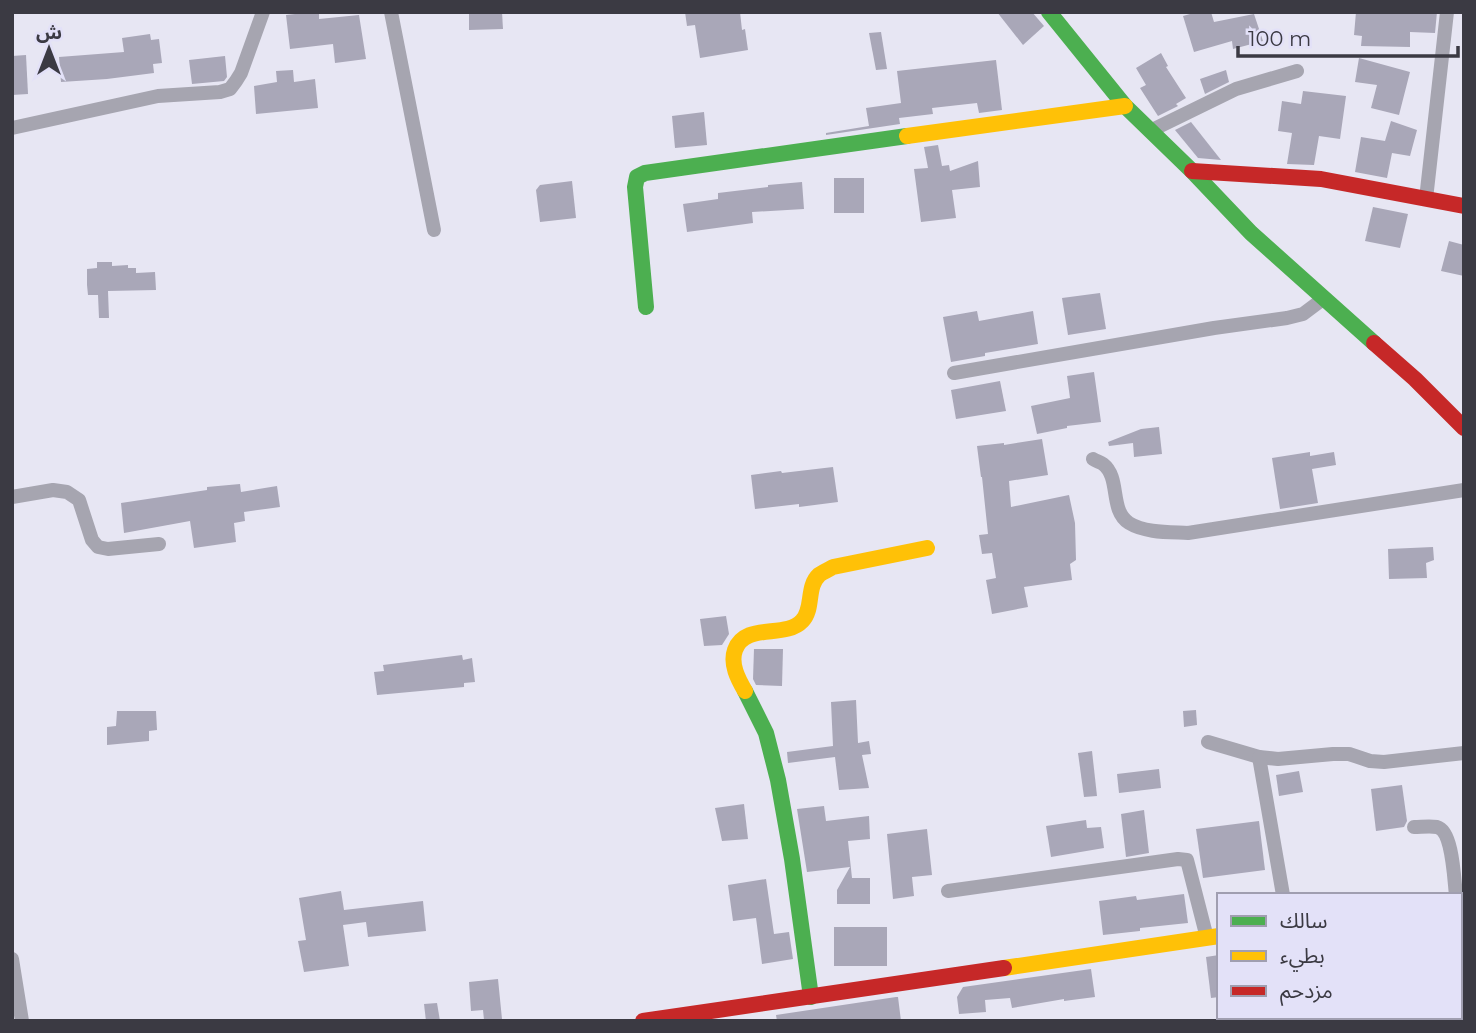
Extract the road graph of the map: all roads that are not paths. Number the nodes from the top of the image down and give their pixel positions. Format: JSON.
{"nodes":[{"id":1,"x":263,"y":12,"type":"edge"},
{"id":2,"x":391,"y":12,"type":"edge"},
{"id":3,"x":1049,"y":12,"type":"edge"},
{"id":4,"x":1447,"y":12,"type":"edge"},
{"id":5,"x":1297,"y":71,"type":"dead end"},
{"id":6,"x":1125,"y":106,"type":"junction"},
{"id":7,"x":12,"y":128,"type":"edge"},
{"id":8,"x":1150,"y":131,"type":"junction"},
{"id":9,"x":1192,"y":171,"type":"junction"},
{"id":10,"x":1426,"y":198,"type":"junction"},
{"id":11,"x":1464,"y":206,"type":"edge"},
{"id":12,"x":434,"y":230,"type":"dead end"},
{"id":13,"x":1323,"y":299,"type":"junction"},
{"id":14,"x":646,"y":307,"type":"dead end"},
{"id":15,"x":954,"y":373,"type":"dead end"},
{"id":16,"x":1464,"y":428,"type":"edge"},
{"id":17,"x":1093,"y":459,"type":"dead end"},
{"id":18,"x":1464,"y":490,"type":"edge"},
{"id":19,"x":12,"y":497,"type":"edge"},
{"id":20,"x":159,"y":544,"type":"dead end"},
{"id":21,"x":927,"y":548,"type":"dead end"},
{"id":22,"x":1208,"y":742,"type":"dead end"},
{"id":23,"x":1464,"y":753,"type":"edge"},
{"id":24,"x":1259,"y":757,"type":"junction"},
{"id":25,"x":1414,"y":827,"type":"dead end"},
{"id":26,"x":948,"y":891,"type":"dead end"},
{"id":27,"x":1283,"y":893,"type":"edge"},
{"id":28,"x":1456,"y":893,"type":"edge"},
{"id":29,"x":1213,"y":937,"type":"edge"},
{"id":30,"x":12,"y":959,"type":"edge"},
{"id":31,"x":811,"y":997,"type":"junction"},
{"id":32,"x":22,"y":1021,"type":"edge"},
{"id":33,"x":643,"y":1021,"type":"edge"}],
"edges":[{"from":1,"to":7,"type":"street"},
{"from":2,"to":12,"type":"street"},
{"from":3,"to":6,"type":"street"},
{"from":4,"to":10,"type":"street"},
{"from":5,"to":8,"type":"street"},
{"from":6,"to":8,"type":"street"},
{"from":6,"to":14,"type":"street"},
{"from":8,"to":9,"type":"street"},
{"from":9,"to":10,"type":"street"},
{"from":9,"to":13,"type":"street"},
{"from":10,"to":11,"type":"street"},
{"from":13,"to":15,"type":"street"},
{"from":13,"to":16,"type":"street"},
{"from":17,"to":18,"type":"street"},
{"from":19,"to":20,"type":"street"},
{"from":21,"to":31,"type":"street"},
{"from":22,"to":24,"type":"street"},
{"from":23,"to":24,"type":"street"},
{"from":24,"to":27,"type":"street"},
{"from":25,"to":28,"type":"street"},
{"from":26,"to":29,"type":"street"},
{"from":29,"to":31,"type":"street"},
{"from":30,"to":32,"type":"street"},
{"from":31,"to":33,"type":"street"}]}
